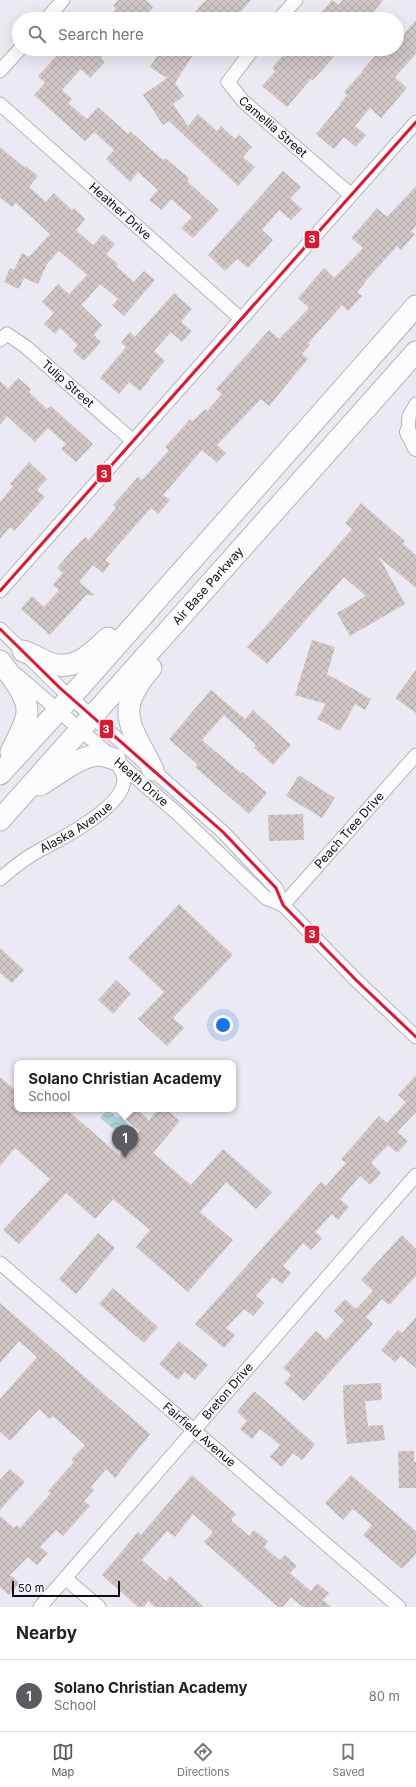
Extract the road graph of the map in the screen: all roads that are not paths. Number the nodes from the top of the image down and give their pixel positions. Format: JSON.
{"nodes":[{"id":1,"x":63,"y":0,"type":"edge"},
{"id":2,"x":296,"y":0,"type":"edge"},
{"id":3,"x":52,"y":12,"type":"edge"},
{"id":4,"x":285,"y":12,"type":"edge"},
{"id":5,"x":14,"y":56,"type":"edge"},
{"id":6,"x":248,"y":56,"type":"edge"},
{"id":7,"x":0,"y":71,"type":"edge"},
{"id":8,"x":0,"y":104,"type":"edge"},
{"id":9,"x":416,"y":122,"type":"edge"},
{"id":10,"x":351,"y":195,"type":"junction"},
{"id":11,"x":416,"y":306,"type":"edge"},
{"id":12,"x":241,"y":319,"type":"junction"},
{"id":13,"x":0,"y":340,"type":"edge"},
{"id":14,"x":416,"y":352,"type":"edge"},
{"id":15,"x":416,"y":404,"type":"edge"},
{"id":16,"x":408,"y":432,"type":"joint"},
{"id":17,"x":133,"y":441,"type":"junction"},
{"id":18,"x":416,"y":448,"type":"edge"},
{"id":19,"x":240,"y":550,"type":"junction"},
{"id":20,"x":0,"y":590,"type":"edge"},
{"id":21,"x":153,"y":604,"type":"junction"},
{"id":22,"x":0,"y":629,"type":"edge"},
{"id":23,"x":23,"y":651,"type":"junction"},
{"id":24,"x":0,"y":660,"type":"edge"},
{"id":25,"x":64,"y":704,"type":"junction"},
{"id":26,"x":86,"y":723,"type":"junction"},
{"id":27,"x":416,"y":755,"type":"edge"},
{"id":28,"x":115,"y":759,"type":"junction"},
{"id":29,"x":153,"y":770,"type":"junction"},
{"id":30,"x":1,"y":773,"type":"edge"},
{"id":31,"x":23,"y":794,"type":"junction"},
{"id":32,"x":0,"y":820,"type":"edge"},
{"id":33,"x":3,"y":877,"type":"edge"},
{"id":34,"x":283,"y":905,"type":"junction"},
{"id":35,"x":416,"y":1037,"type":"edge"},
{"id":36,"x":416,"y":1175,"type":"edge"},
{"id":37,"x":0,"y":1263,"type":"edge"},
{"id":38,"x":193,"y":1430,"type":"junction"},
{"id":39,"x":65,"y":1578,"type":"junction"},
{"id":40,"x":40,"y":1607,"type":"edge"},
{"id":41,"x":99,"y":1607,"type":"edge"},
{"id":42,"x":399,"y":1607,"type":"edge"}],
"edges":[{"from":1,"to":3,"type":"street"},
{"from":2,"to":4,"type":"street"},
{"from":5,"to":7,"type":"street"},
{"from":6,"to":10,"type":"street","name":"Camellia Street"},
{"from":8,"to":12,"type":"street","name":"Heather Drive"},
{"from":9,"to":10,"type":"street"},
{"from":10,"to":12,"type":"street"},
{"from":11,"to":21,"type":"main road"},
{"from":12,"to":17,"type":"street"},
{"from":13,"to":17,"type":"street","name":"Tulip Street"},
{"from":14,"to":19,"type":"main road","name":"Air Base Parkway"},
{"from":15,"to":16,"type":"street"},
{"from":16,"to":18,"type":"street"},
{"from":17,"to":20,"type":"street"},
{"from":19,"to":26,"type":"main road","name":"Air Base Parkway"},
{"from":19,"to":29,"type":"main road"},
{"from":21,"to":23,"type":"main road"},
{"from":21,"to":25,"type":"main road"},
{"from":22,"to":23,"type":"street","name":"Heath Drive"},
{"from":23,"to":25,"type":"street","name":"Heath Drive"},
{"from":24,"to":25,"type":"street","name":"Heath Drive"},
{"from":24,"to":30,"type":"main road"},
{"from":25,"to":26,"type":"street","name":"Heath Drive"},
{"from":25,"to":26,"type":"street","name":"Heath Drive"},
{"from":25,"to":30,"type":"main road"},
{"from":26,"to":28,"type":"street","name":"Heath Drive"},
{"from":26,"to":29,"type":"street","name":"Heath Drive"},
{"from":26,"to":31,"type":"main road","name":"Air Base Parkway"},
{"from":27,"to":34,"type":"street","name":"Peach Tree Drive"},
{"from":28,"to":31,"type":"main road"},
{"from":28,"to":33,"type":"street","name":"Alaska Avenue"},
{"from":28,"to":34,"type":"street","name":"Heath Drive"},
{"from":29,"to":34,"type":"street","name":"Heath Drive"},
{"from":31,"to":32,"type":"main road","name":"Air Base Parkway"},
{"from":34,"to":35,"type":"street","name":"Heath Drive"},
{"from":36,"to":38,"type":"street","name":"Breton Drive"},
{"from":37,"to":38,"type":"street","name":"Fairfield Avenue"},
{"from":38,"to":39,"type":"street","name":"Breton Drive"},
{"from":38,"to":42,"type":"street","name":"Fairfield Avenue"},
{"from":39,"to":40,"type":"street","name":"Breton Drive"},
{"from":39,"to":41,"type":"street"}]}
